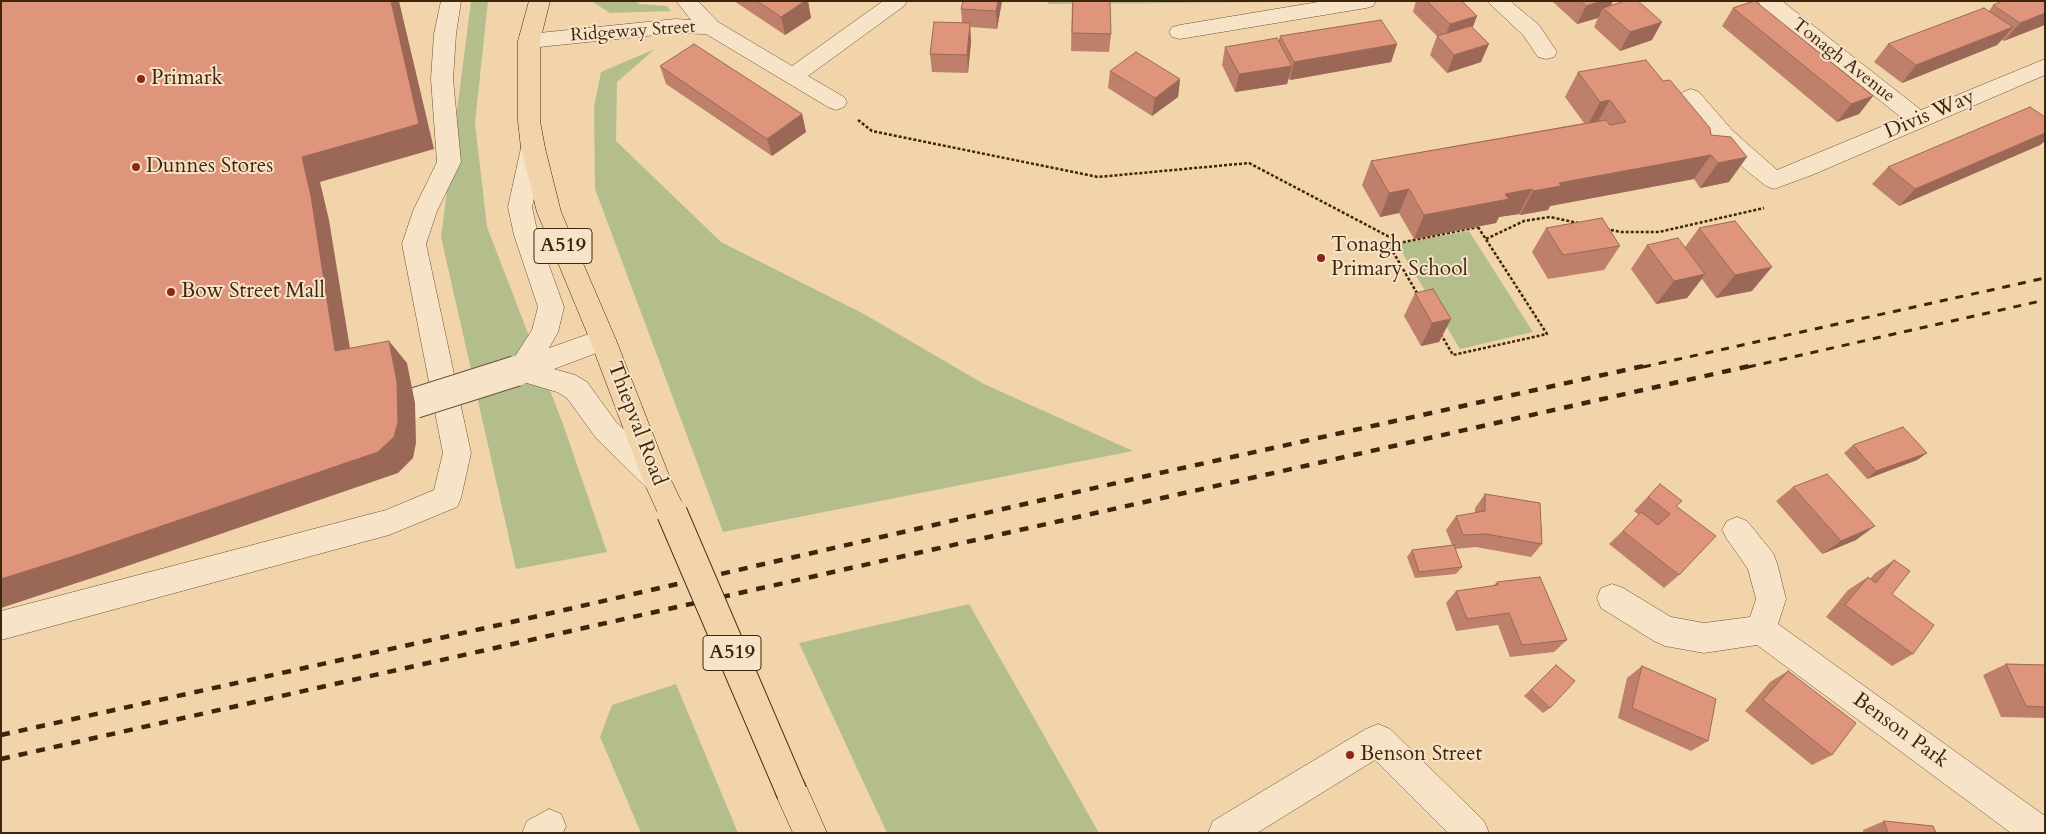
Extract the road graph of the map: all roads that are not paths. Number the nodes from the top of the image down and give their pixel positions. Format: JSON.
{"nodes":[{"id":1,"x":451,"y":1,"type":"edge"},
{"id":2,"x":540,"y":1,"type":"edge"},
{"id":3,"x":686,"y":1,"type":"edge"},
{"id":4,"x":897,"y":1,"type":"edge"},
{"id":5,"x":1366,"y":1,"type":"edge"},
{"id":6,"x":1497,"y":1,"type":"edge"},
{"id":7,"x":1768,"y":1,"type":"edge"},
{"id":8,"x":710,"y":27,"type":"junction"},
{"id":9,"x":1180,"y":32,"type":"dead end"},
{"id":10,"x":529,"y":41,"type":"junction"},
{"id":11,"x":1546,"y":52,"type":"dead end"},
{"id":12,"x":2045,"y":66,"type":"edge"},
{"id":13,"x":793,"y":76,"type":"junction"},
{"id":14,"x":1691,"y":97,"type":"dead end"},
{"id":15,"x":836,"y":102,"type":"road end"},
{"id":16,"x":1919,"y":120,"type":"junction"},
{"id":17,"x":533,"y":148,"type":"junction"},
{"id":18,"x":603,"y":340,"type":"junction"},
{"id":19,"x":518,"y":371,"type":"junction"},
{"id":20,"x":414,"y":404,"type":"dead end"},
{"id":21,"x":656,"y":478,"type":"junction"},
{"id":22,"x":1737,"y":530,"type":"dead end"},
{"id":23,"x":1612,"y":598,"type":"dead end"},
{"id":24,"x":1,"y":626,"type":"edge"},
{"id":25,"x":1761,"y":630,"type":"junction"},
{"id":26,"x":810,"y":833,"type":"edge"},
{"id":27,"x":1225,"y":833,"type":"edge"},
{"id":28,"x":1472,"y":833,"type":"edge"},
{"id":29,"x":2040,"y":833,"type":"edge"}],
"edges":[{"from":1,"to":24,"type":"street"},
{"from":2,"to":10,"type":"main road","name":"Thiepval Road","number":"A519"},
{"from":3,"to":8,"type":"street"},
{"from":4,"to":13,"type":"street"},
{"from":5,"to":9,"type":"street"},
{"from":6,"to":11,"type":"street"},
{"from":7,"to":16,"type":"street","name":"Tonagh Avenue"},
{"from":8,"to":10,"type":"street","name":"Ridgeway Street"},
{"from":8,"to":13,"type":"street","name":"Ridgeway Street"},
{"from":10,"to":17,"type":"main road","name":"Thiepval Road","number":"A519"},
{"from":12,"to":16,"type":"street","name":"Divis Way"},
{"from":13,"to":15,"type":"street","name":"Ridgeway Street"},
{"from":14,"to":16,"type":"street","name":"Divis Way"},
{"from":17,"to":18,"type":"main road","name":"Thiepval Road","number":"A519"},
{"from":17,"to":19,"type":"street"},
{"from":18,"to":19,"type":"street"},
{"from":18,"to":21,"type":"main road","name":"Thiepval Road","number":"A519"},
{"from":19,"to":20,"type":"street","bridge":true},
{"from":19,"to":21,"type":"street"},
{"from":21,"to":26,"type":"main road","name":"Thiepval Road","number":"A519","bridge":true},
{"from":22,"to":25,"type":"street"},
{"from":23,"to":25,"type":"street"},
{"from":25,"to":29,"type":"street","name":"Benson Park"},
{"from":27,"to":28,"type":"street"}]}
